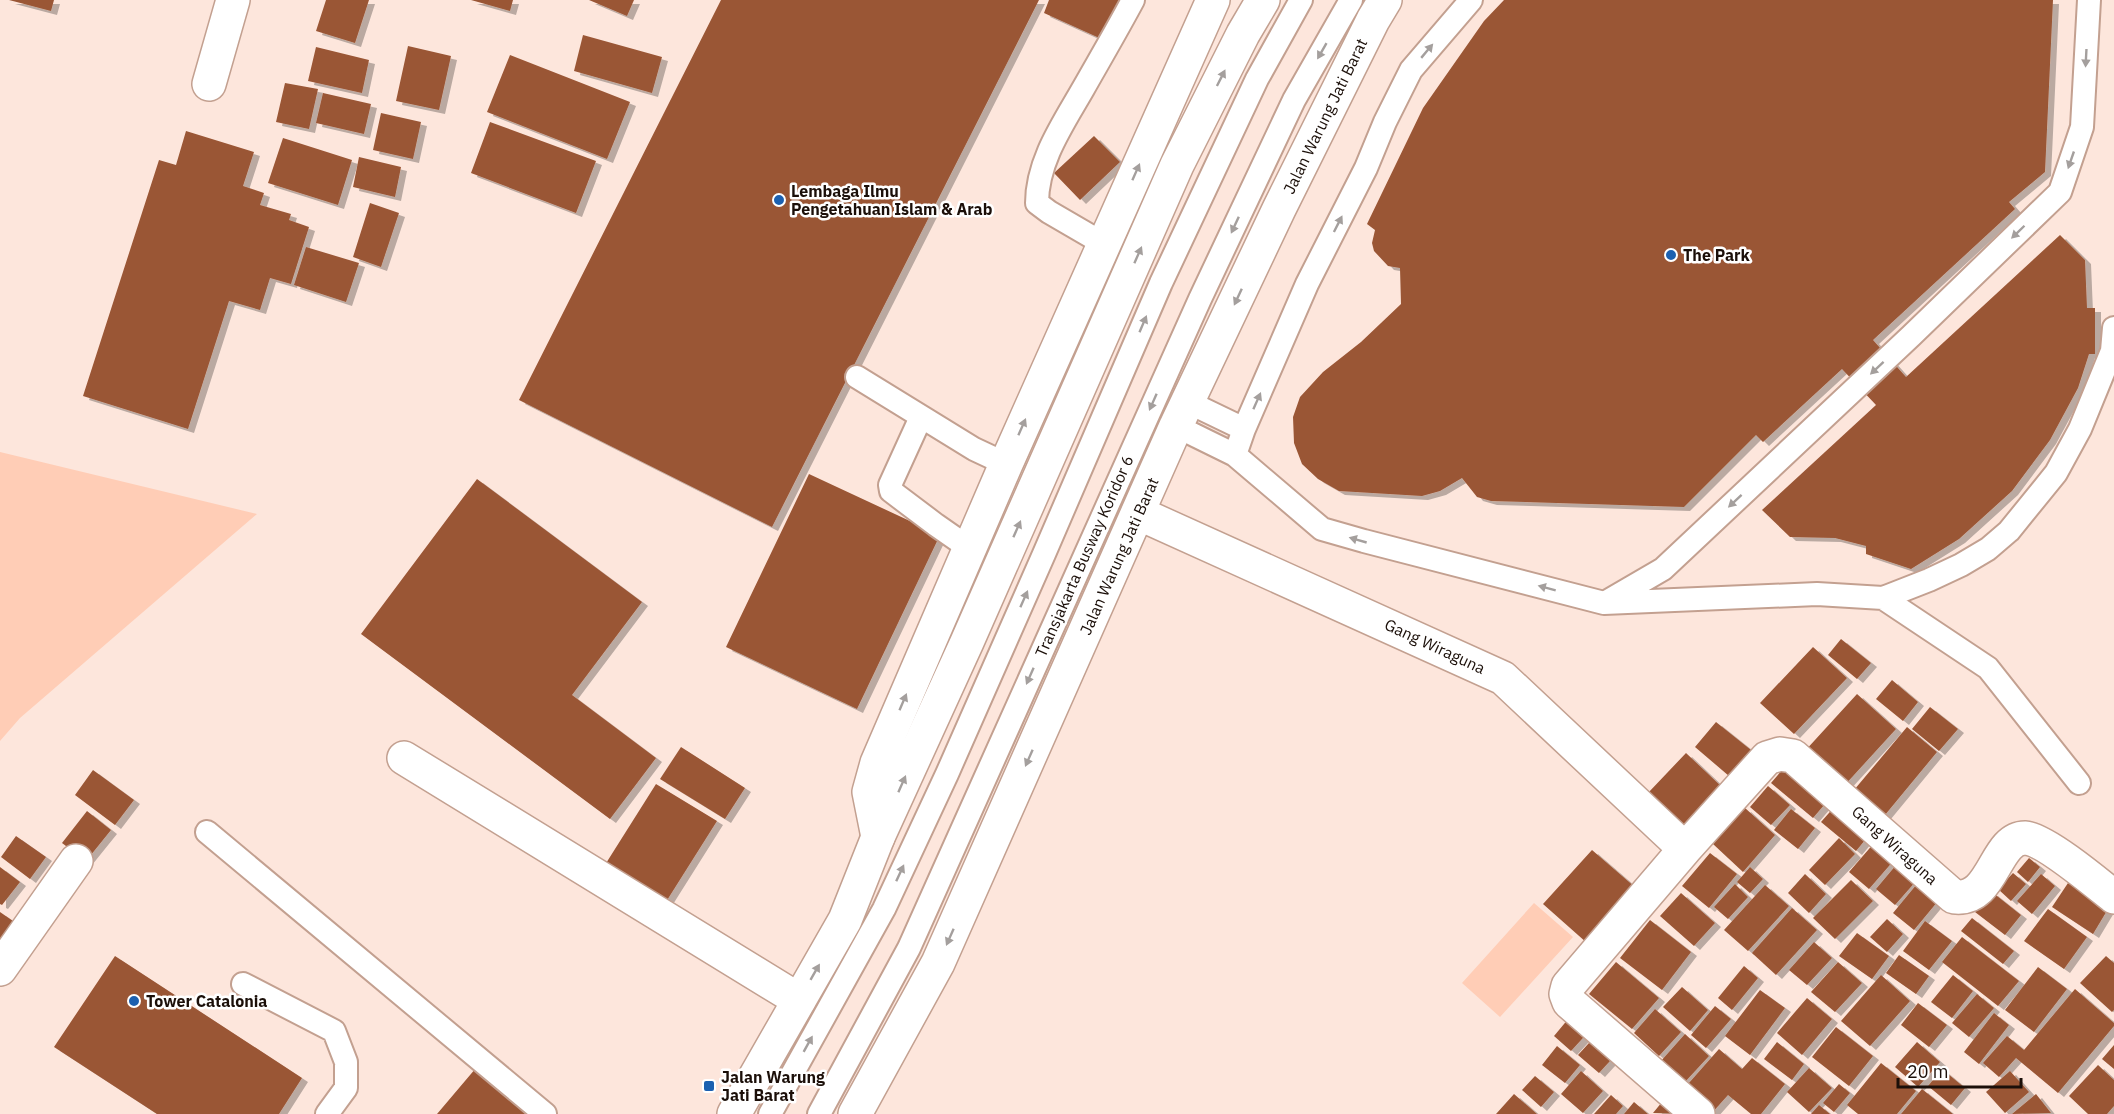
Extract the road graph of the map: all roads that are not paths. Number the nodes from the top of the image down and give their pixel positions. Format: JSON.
{"nodes":[{"id":1,"x":233,"y":0,"type":"edge"},
{"id":2,"x":1133,"y":0,"type":"edge"},
{"id":3,"x":1214,"y":0,"type":"edge"},
{"id":4,"x":1263,"y":0,"type":"edge"},
{"id":5,"x":1301,"y":0,"type":"edge"},
{"id":6,"x":1351,"y":0,"type":"edge"},
{"id":7,"x":1385,"y":0,"type":"edge"},
{"id":8,"x":1471,"y":0,"type":"edge"},
{"id":9,"x":2090,"y":0,"type":"edge"},
{"id":10,"x":209,"y":84,"type":"dead end"},
{"id":11,"x":1104,"y":244,"type":"junction"},
{"id":12,"x":2114,"y":328,"type":"edge"},
{"id":13,"x":857,"y":377,"type":"dead end"},
{"id":14,"x":1182,"y":414,"type":"junction"},
{"id":15,"x":921,"y":417,"type":"junction"},
{"id":16,"x":1244,"y":429,"type":"junction"},
{"id":17,"x":1236,"y":455,"type":"junction"},
{"id":18,"x":1006,"y":464,"type":"junction"},
{"id":19,"x":1138,"y":513,"type":"junction"},
{"id":20,"x":969,"y":548,"type":"junction"},
{"id":21,"x":1883,"y":598,"type":"junction"},
{"id":22,"x":1604,"y":603,"type":"junction"},
{"id":23,"x":404,"y":758,"type":"dead end"},
{"id":24,"x":2079,"y":783,"type":"dead end"},
{"id":25,"x":207,"y":832,"type":"dead end"},
{"id":26,"x":878,"y":837,"type":"junction"},
{"id":27,"x":1685,"y":849,"type":"junction"},
{"id":28,"x":76,"y":861,"type":"dead end"},
{"id":29,"x":2114,"y":897,"type":"edge"},
{"id":30,"x":0,"y":969,"type":"edge"},
{"id":31,"x":243,"y":984,"type":"dead end"},
{"id":32,"x":799,"y":1000,"type":"junction"},
{"id":33,"x":327,"y":1114,"type":"edge"},
{"id":34,"x":545,"y":1114,"type":"edge"},
{"id":35,"x":734,"y":1114,"type":"edge"},
{"id":36,"x":770,"y":1114,"type":"edge"},
{"id":37,"x":819,"y":1114,"type":"edge"},
{"id":38,"x":855,"y":1114,"type":"edge"},
{"id":39,"x":1698,"y":1114,"type":"edge"}],
"edges":[{"from":1,"to":10,"type":"street"},
{"from":2,"to":11,"type":"lane"},
{"from":11,"to":3,"type":"street","one_way":true},
{"from":26,"to":4,"type":"street","one_way":true},
{"from":36,"to":5,"type":"lane","one_way":true},
{"from":6,"to":37,"type":"lane","name":"Transjakarta Busway Koridor 6","one_way":true},
{"from":7,"to":14,"type":"street","name":"Jalan Warung Jati Barat","one_way":true},
{"from":16,"to":8,"type":"lane","one_way":true},
{"from":9,"to":22,"type":"lane","one_way":true},
{"from":18,"to":11,"type":"street","one_way":true},
{"from":12,"to":21,"type":"lane"},
{"from":13,"to":15,"type":"lane"},
{"from":14,"to":16,"type":"lane"},
{"from":14,"to":17,"type":"lane"},
{"from":14,"to":19,"type":"street","name":"Jalan Warung Jati Barat"},
{"from":15,"to":18,"type":"lane"},
{"from":15,"to":20,"type":"lane"},
{"from":16,"to":17,"type":"lane"},
{"from":22,"to":17,"type":"lane","one_way":true},
{"from":18,"to":20,"type":"street"},
{"from":19,"to":27,"type":"street","name":"Gang Wiraguna"},
{"from":19,"to":38,"type":"street","name":"Jalan Warung Jati Barat","one_way":true},
{"from":26,"to":20,"type":"street","one_way":true},
{"from":21,"to":22,"type":"lane"},
{"from":21,"to":24,"type":"lane"},
{"from":23,"to":32,"type":"street"},
{"from":25,"to":34,"type":"lane"},
{"from":32,"to":26,"type":"street","one_way":true},
{"from":27,"to":29,"type":"street","name":"Gang Wiraguna"},
{"from":27,"to":39,"type":"street","name":"Gang Wiraguna"},
{"from":28,"to":30,"type":"street"},
{"from":31,"to":33,"type":"lane"},
{"from":32,"to":35,"type":"street"}]}
